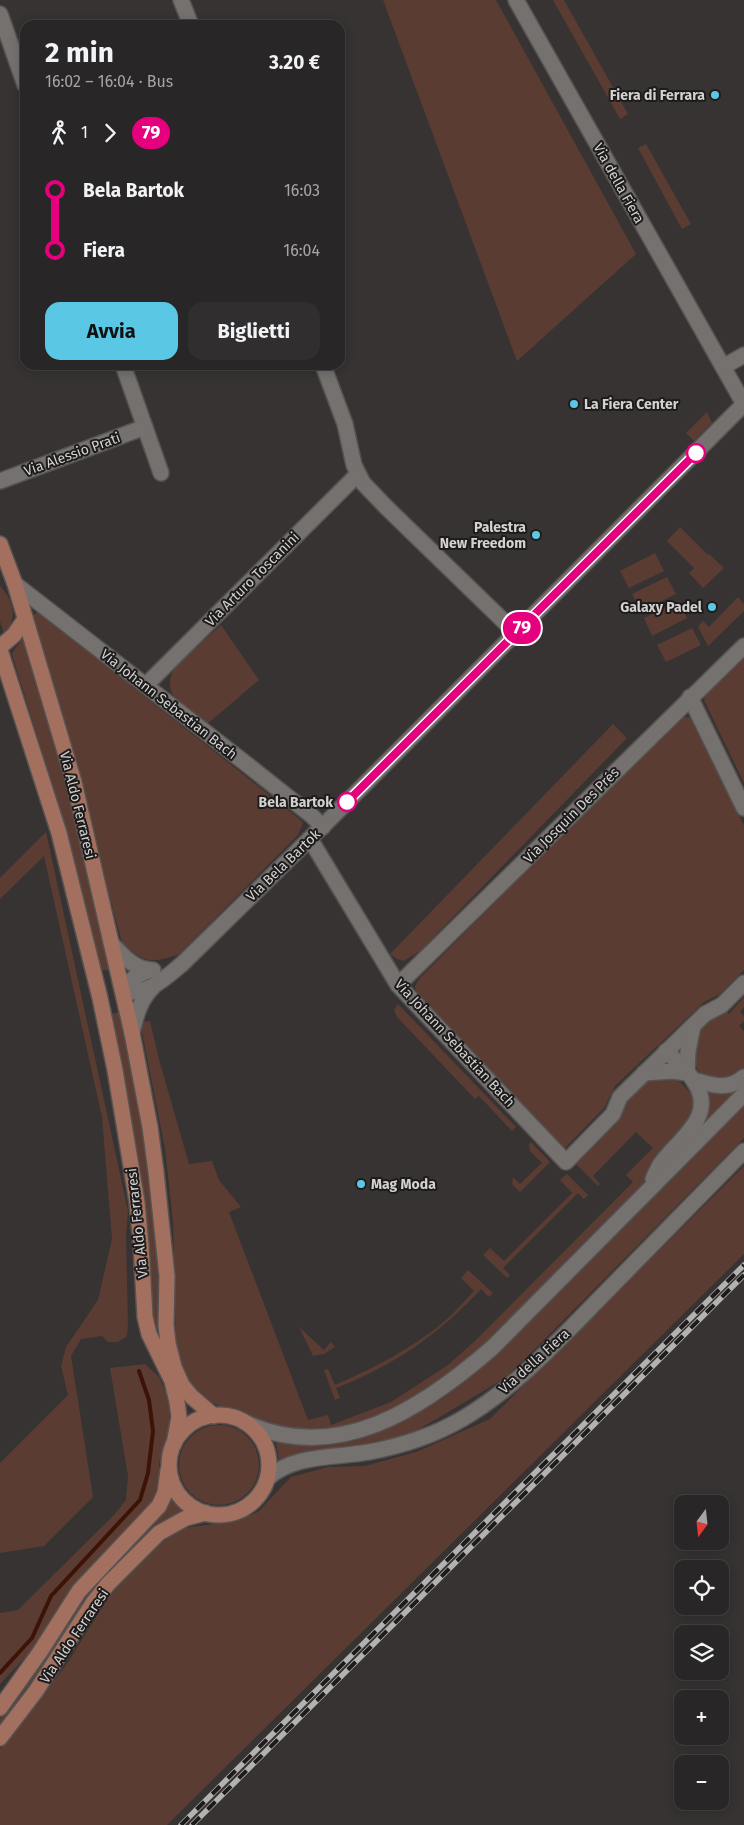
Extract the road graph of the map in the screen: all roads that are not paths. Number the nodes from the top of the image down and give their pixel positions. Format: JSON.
{"nodes":[{"id":1,"x":181,"y":0,"type":"edge"},
{"id":2,"x":516,"y":0,"type":"edge"},
{"id":3,"x":0,"y":14,"type":"edge"},
{"id":4,"x":189,"y":20,"type":"edge"},
{"id":5,"x":20,"y":71,"type":"edge"},
{"id":6,"x":744,"y":355,"type":"edge"},
{"id":7,"x":723,"y":367,"type":"junction"},
{"id":8,"x":125,"y":370,"type":"edge"},
{"id":9,"x":325,"y":370,"type":"edge"},
{"id":10,"x":744,"y":404,"type":"edge"},
{"id":11,"x":145,"y":428,"type":"junction"},
{"id":12,"x":161,"y":473,"type":"dead end"},
{"id":13,"x":358,"y":474,"type":"junction"},
{"id":14,"x":0,"y":481,"type":"edge"},
{"id":15,"x":0,"y":544,"type":"edge"},
{"id":16,"x":0,"y":574,"type":"edge"},
{"id":17,"x":15,"y":584,"type":"junction"},
{"id":18,"x":25,"y":619,"type":"junction"},
{"id":19,"x":516,"y":633,"type":"junction"},
{"id":20,"x":744,"y":646,"type":"edge"},
{"id":21,"x":0,"y":648,"type":"edge"},
{"id":22,"x":5,"y":676,"type":"edge"},
{"id":23,"x":146,"y":685,"type":"junction"},
{"id":24,"x":690,"y":697,"type":"junction"},
{"id":25,"x":744,"y":808,"type":"edge"},
{"id":26,"x":323,"y":827,"type":"junction"},
{"id":27,"x":310,"y":839,"type":"junction"},
{"id":28,"x":111,"y":944,"type":"junction"},
{"id":29,"x":182,"y":964,"type":"junction"},
{"id":30,"x":150,"y":970,"type":"junction"},
{"id":31,"x":744,"y":983,"type":"edge"},
{"id":32,"x":398,"y":985,"type":"junction"},
{"id":33,"x":154,"y":986,"type":"junction"},
{"id":34,"x":122,"y":992,"type":"junction"},
{"id":35,"x":100,"y":998,"type":"junction"},
{"id":36,"x":694,"y":1025,"type":"junction"},
{"id":37,"x":132,"y":1033,"type":"junction"},
{"id":38,"x":666,"y":1052,"type":"junction"},
{"id":39,"x":644,"y":1073,"type":"junction"},
{"id":40,"x":690,"y":1076,"type":"junction"},
{"id":41,"x":744,"y":1077,"type":"edge"},
{"id":42,"x":744,"y":1094,"type":"edge"},
{"id":43,"x":744,"y":1151,"type":"edge"},
{"id":44,"x":647,"y":1192,"type":"junction"},
{"id":45,"x":214,"y":1416,"type":"junction"},
{"id":46,"x":244,"y":1422,"type":"junction"},
{"id":47,"x":174,"y":1444,"type":"junction"},
{"id":48,"x":169,"y":1459,"type":"junction"},
{"id":49,"x":268,"y":1478,"type":"junction"},
{"id":50,"x":206,"y":1513,"type":"junction"},
{"id":51,"x":0,"y":1708,"type":"edge"},
{"id":52,"x":0,"y":1738,"type":"edge"}],
"edges":[{"from":1,"to":4,"type":"street"},
{"from":2,"to":7,"type":"street","name":"Via della Fiera"},
{"from":3,"to":5,"type":"street"},
{"from":6,"to":7,"type":"street"},
{"from":7,"to":10,"type":"street","name":"Via della Fiera"},
{"from":8,"to":11,"type":"street"},
{"from":9,"to":13,"type":"street"},
{"from":10,"to":19,"type":"street","name":"Via Bela Bartok"},
{"from":11,"to":12,"type":"street"},
{"from":11,"to":14,"type":"street","name":"Via Alessio Prati"},
{"from":13,"to":19,"type":"street"},
{"from":13,"to":23,"type":"street","name":"Via Arturo Toscanini"},
{"from":15,"to":17,"type":"main road","name":"Via Aldo Ferraresi"},
{"from":16,"to":17,"type":"main road"},
{"from":17,"to":18,"type":"main road","name":"Via Aldo Ferraresi"},
{"from":17,"to":23,"type":"street","name":"Via Johann Sebastian Bach"},
{"from":18,"to":21,"type":"main road"},
{"from":18,"to":28,"type":"main road","name":"Via Aldo Ferraresi"},
{"from":19,"to":26,"type":"street","name":"Via Bela Bartok"},
{"from":20,"to":24,"type":"street","name":"Via Josquin Des Prés"},
{"from":21,"to":22,"type":"main road","name":"Via Aldo Ferraresi"},
{"from":22,"to":35,"type":"main road","name":"Via Aldo Ferraresi"},
{"from":23,"to":26,"type":"street","name":"Via Johann Sebastian Bach"},
{"from":24,"to":25,"type":"street"},
{"from":24,"to":32,"type":"street","name":"Via Josquin Des Prés"},
{"from":26,"to":27,"type":"street","name":"Via Bela Bartok"},
{"from":27,"to":29,"type":"street","name":"Via Bela Bartok"},
{"from":27,"to":32,"type":"street","name":"Via Johann Sebastian Bach"},
{"from":28,"to":30,"type":"street"},
{"from":28,"to":34,"type":"main road","name":"Via Aldo Ferraresi"},
{"from":29,"to":30,"type":"street"},
{"from":29,"to":33,"type":"street","name":"Via Bela Bartok"},
{"from":30,"to":34,"type":"street"},
{"from":31,"to":36,"type":"street"},
{"from":32,"to":39,"type":"street","name":"Via Johann Sebastian Bach"},
{"from":33,"to":34,"type":"street","name":"Via Bela Bartok"},
{"from":33,"to":37,"type":"street","name":"Via Bela Bartok"},
{"from":34,"to":35,"type":"main road"},
{"from":34,"to":37,"type":"main road","name":"Via Aldo Ferraresi"},
{"from":35,"to":47,"type":"main road","name":"Via Aldo Ferraresi"},
{"from":36,"to":38,"type":"street"},
{"from":36,"to":40,"type":"street"},
{"from":37,"to":45,"type":"main road","name":"Via Aldo Ferraresi"},
{"from":38,"to":39,"type":"street"},
{"from":38,"to":40,"type":"street"},
{"from":39,"to":40,"type":"street"},
{"from":40,"to":41,"type":"street"},
{"from":40,"to":44,"type":"street"},
{"from":42,"to":44,"type":"street"},
{"from":43,"to":49,"type":"street","name":"Via della Fiera"},
{"from":44,"to":46,"type":"street"},
{"from":45,"to":46,"type":"main road","name":"Via Aldo Ferraresi"},
{"from":45,"to":47,"type":"main road","name":"Via Aldo Ferraresi"},
{"from":46,"to":49,"type":"main road","name":"Via Aldo Ferraresi"},
{"from":47,"to":48,"type":"main road","name":"Via Aldo Ferraresi"},
{"from":48,"to":50,"type":"main road","name":"Via Aldo Ferraresi"},
{"from":48,"to":51,"type":"main road","name":"Via Aldo Ferraresi"},
{"from":49,"to":50,"type":"main road","name":"Via Aldo Ferraresi"},
{"from":50,"to":52,"type":"main road","name":"Via Aldo Ferraresi"}]}
